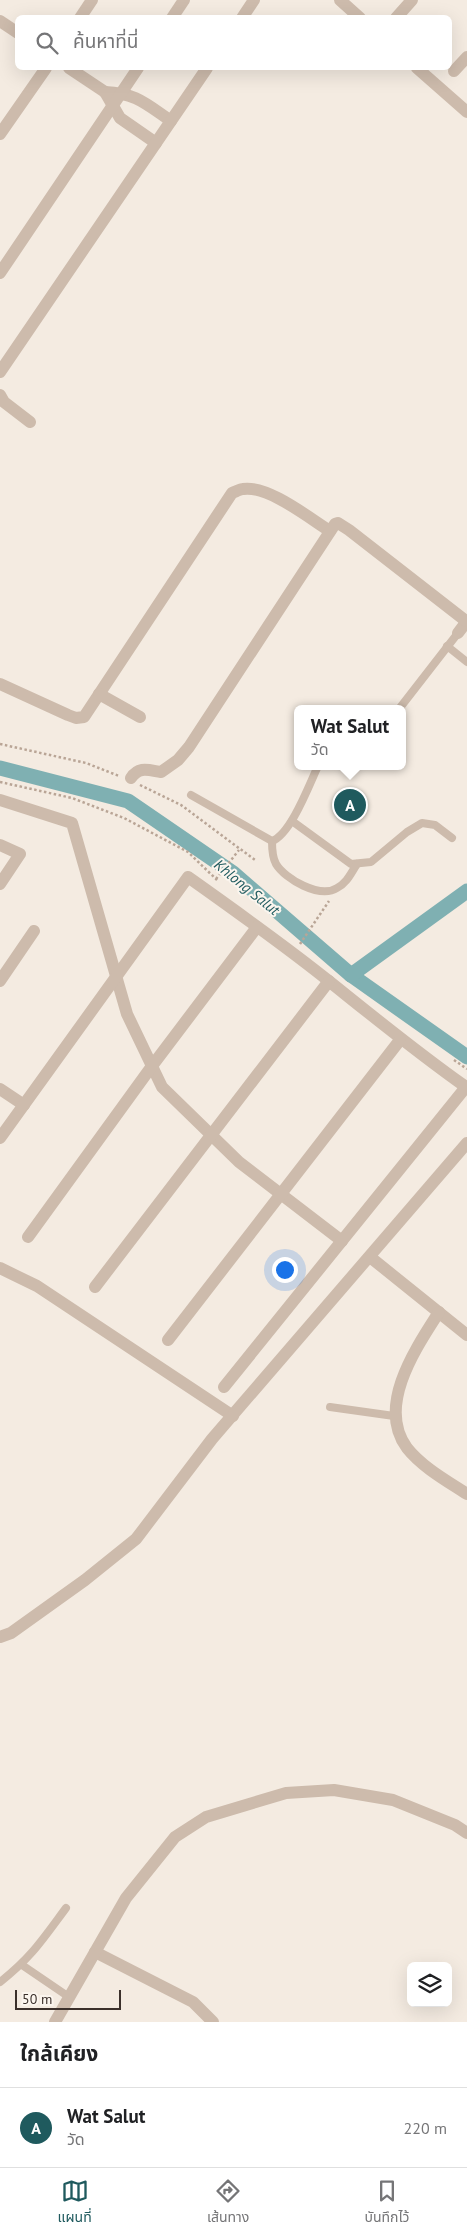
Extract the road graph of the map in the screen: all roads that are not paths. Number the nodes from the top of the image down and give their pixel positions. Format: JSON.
{"nodes":[{"id":1,"x":92,"y":0,"type":"edge"},
{"id":2,"x":184,"y":0,"type":"edge"},
{"id":3,"x":254,"y":0,"type":"edge"},
{"id":4,"x":340,"y":0,"type":"edge"},
{"id":5,"x":412,"y":0,"type":"edge"},
{"id":6,"x":82,"y":15,"type":"edge"},
{"id":7,"x":174,"y":15,"type":"edge"},
{"id":8,"x":244,"y":15,"type":"edge"},
{"id":9,"x":357,"y":15,"type":"edge"},
{"id":10,"x":399,"y":15,"type":"edge"},
{"id":11,"x":0,"y":21,"type":"edge"},
{"id":12,"x":15,"y":31,"type":"edge"},
{"id":13,"x":467,"y":57,"type":"edge"},
{"id":14,"x":45,"y":70,"type":"edge"},
{"id":15,"x":71,"y":70,"type":"edge"},
{"id":16,"x":137,"y":70,"type":"edge"},
{"id":17,"x":207,"y":70,"type":"edge"},
{"id":18,"x":419,"y":70,"type":"edge"},
{"id":19,"x":454,"y":71,"type":"dead end"},
{"id":20,"x":105,"y":92,"type":"junction"},
{"id":21,"x":121,"y":93,"type":"junction"},
{"id":22,"x":112,"y":106,"type":"junction"},
{"id":23,"x":467,"y":112,"type":"edge"},
{"id":24,"x":171,"y":121,"type":"junction"},
{"id":25,"x":0,"y":134,"type":"edge"},
{"id":26,"x":156,"y":143,"type":"junction"},
{"id":27,"x":0,"y":273,"type":"edge"},
{"id":28,"x":0,"y":372,"type":"edge"},
{"id":29,"x":0,"y":395,"type":"edge"},
{"id":30,"x":30,"y":422,"type":"dead end"},
{"id":31,"x":330,"y":530,"type":"junction"},
{"id":32,"x":467,"y":621,"type":"edge"},
{"id":33,"x":458,"y":633,"type":"joint"},
{"id":34,"x":447,"y":646,"type":"junction"},
{"id":35,"x":467,"y":662,"type":"edge"},
{"id":36,"x":0,"y":684,"type":"edge"},
{"id":37,"x":99,"y":694,"type":"junction"},
{"id":38,"x":402,"y":705,"type":"edge"},
{"id":39,"x":140,"y":717,"type":"dead end"},
{"id":40,"x":316,"y":770,"type":"edge"},
{"id":41,"x":131,"y":778,"type":"dead end"},
{"id":42,"x":191,"y":795,"type":"dead end"},
{"id":43,"x":0,"y":800,"type":"edge"},
{"id":44,"x":292,"y":821,"type":"junction"},
{"id":45,"x":452,"y":838,"type":"dead end"},
{"id":46,"x":272,"y":841,"type":"junction"},
{"id":47,"x":0,"y":845,"type":"edge"},
{"id":48,"x":357,"y":864,"type":"junction"},
{"id":49,"x":0,"y":884,"type":"edge"},
{"id":50,"x":257,"y":927,"type":"junction"},
{"id":51,"x":34,"y":932,"type":"dead end"},
{"id":52,"x":117,"y":978,"type":"junction"},
{"id":53,"x":0,"y":981,"type":"edge"},
{"id":54,"x":329,"y":981,"type":"junction"},
{"id":55,"x":400,"y":1040,"type":"junction"},
{"id":56,"x":152,"y":1066,"type":"junction"},
{"id":57,"x":0,"y":1088,"type":"edge"},
{"id":58,"x":24,"y":1105,"type":"junction"},
{"id":59,"x":212,"y":1135,"type":"junction"},
{"id":60,"x":0,"y":1138,"type":"edge"},
{"id":61,"x":467,"y":1143,"type":"edge"},
{"id":62,"x":281,"y":1194,"type":"junction"},
{"id":63,"x":28,"y":1237,"type":"dead end"},
{"id":64,"x":342,"y":1241,"type":"junction"},
{"id":65,"x":370,"y":1257,"type":"junction"},
{"id":66,"x":0,"y":1268,"type":"edge"},
{"id":67,"x":96,"y":1288,"type":"dead end"},
{"id":68,"x":439,"y":1312,"type":"junction"},
{"id":69,"x":467,"y":1335,"type":"edge"},
{"id":70,"x":168,"y":1340,"type":"dead end"},
{"id":71,"x":224,"y":1387,"type":"dead end"},
{"id":72,"x":330,"y":1407,"type":"dead end"},
{"id":73,"x":233,"y":1416,"type":"junction"},
{"id":74,"x":394,"y":1416,"type":"junction"},
{"id":75,"x":467,"y":1494,"type":"edge"},
{"id":76,"x":0,"y":1637,"type":"edge"},
{"id":77,"x":467,"y":1833,"type":"edge"},
{"id":78,"x":66,"y":1908,"type":"dead end"},
{"id":79,"x":95,"y":1952,"type":"junction"},
{"id":80,"x":22,"y":1965,"type":"junction"},
{"id":81,"x":0,"y":1982,"type":"edge"},
{"id":82,"x":69,"y":1997,"type":"junction"},
{"id":83,"x":54,"y":2022,"type":"edge"},
{"id":84,"x":213,"y":2022,"type":"edge"}],
"edges":[{"from":1,"to":6,"type":"street"},
{"from":2,"to":7,"type":"street"},
{"from":3,"to":8,"type":"street"},
{"from":4,"to":9,"type":"street"},
{"from":5,"to":10,"type":"street"},
{"from":11,"to":12,"type":"street"},
{"from":13,"to":19,"type":"street"},
{"from":14,"to":25,"type":"street"},
{"from":15,"to":20,"type":"street"},
{"from":16,"to":21,"type":"street"},
{"from":17,"to":24,"type":"street"},
{"from":18,"to":23,"type":"street"},
{"from":20,"to":21,"type":"street"},
{"from":20,"to":22,"type":"street"},
{"from":21,"to":22,"type":"street"},
{"from":21,"to":24,"type":"street"},
{"from":22,"to":26,"type":"street"},
{"from":22,"to":27,"type":"street"},
{"from":24,"to":26,"type":"street"},
{"from":26,"to":28,"type":"street"},
{"from":29,"to":30,"type":"street"},
{"from":31,"to":32,"type":"street"},
{"from":31,"to":37,"type":"street"},
{"from":31,"to":41,"type":"street"},
{"from":32,"to":33,"type":"street"},
{"from":33,"to":34,"type":"lane"},
{"from":34,"to":35,"type":"lane"},
{"from":34,"to":38,"type":"lane"},
{"from":36,"to":37,"type":"street"},
{"from":37,"to":39,"type":"street"},
{"from":40,"to":44,"type":"lane"},
{"from":42,"to":46,"type":"lane"},
{"from":43,"to":52,"type":"street"},
{"from":44,"to":46,"type":"lane"},
{"from":44,"to":48,"type":"lane"},
{"from":45,"to":48,"type":"lane"},
{"from":46,"to":48,"type":"lane"},
{"from":47,"to":49,"type":"street"},
{"from":50,"to":52,"type":"street"},
{"from":50,"to":54,"type":"street"},
{"from":50,"to":56,"type":"street"},
{"from":51,"to":53,"type":"street"},
{"from":52,"to":56,"type":"street"},
{"from":52,"to":58,"type":"street"},
{"from":54,"to":55,"type":"street"},
{"from":54,"to":59,"type":"street"},
{"from":55,"to":62,"type":"street"},
{"from":55,"to":64,"type":"street"},
{"from":56,"to":59,"type":"street"},
{"from":56,"to":63,"type":"street"},
{"from":57,"to":58,"type":"street"},
{"from":58,"to":60,"type":"street"},
{"from":59,"to":62,"type":"street"},
{"from":59,"to":67,"type":"street"},
{"from":61,"to":65,"type":"street"},
{"from":62,"to":64,"type":"street"},
{"from":62,"to":70,"type":"street"},
{"from":64,"to":71,"type":"street"},
{"from":65,"to":68,"type":"street"},
{"from":65,"to":73,"type":"street"},
{"from":66,"to":73,"type":"street"},
{"from":68,"to":69,"type":"street"},
{"from":68,"to":74,"type":"street"},
{"from":72,"to":74,"type":"lane"},
{"from":73,"to":76,"type":"street"},
{"from":74,"to":75,"type":"street"},
{"from":77,"to":79,"type":"street"},
{"from":78,"to":80,"type":"lane"},
{"from":79,"to":82,"type":"street"},
{"from":79,"to":84,"type":"street"},
{"from":80,"to":81,"type":"lane"},
{"from":80,"to":82,"type":"lane"},
{"from":82,"to":83,"type":"street"}]}
